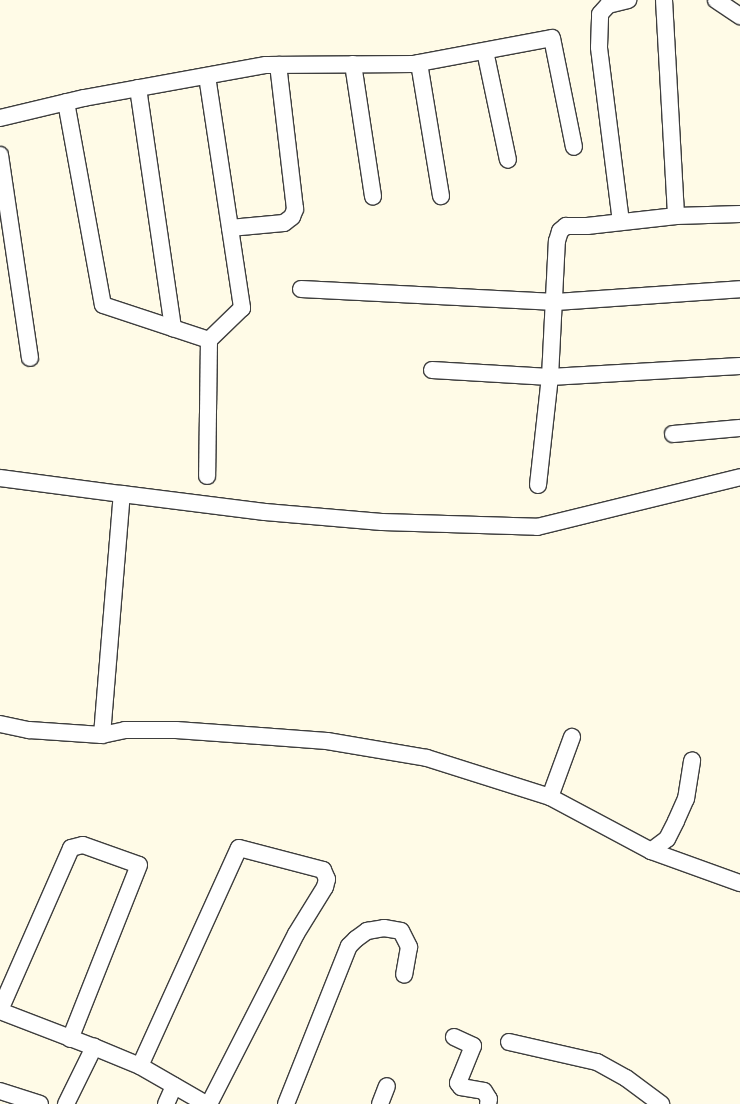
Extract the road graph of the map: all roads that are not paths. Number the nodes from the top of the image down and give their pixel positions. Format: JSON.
{"nodes":[{"id":1,"x":628,"y":0,"type":"edge"},
{"id":2,"x":664,"y":0,"type":"edge"},
{"id":3,"x":716,"y":0,"type":"edge"},
{"id":4,"x":740,"y":16,"type":"edge"},
{"id":5,"x":485,"y":51,"type":"junction"},
{"id":6,"x":419,"y":63,"type":"junction"},
{"id":7,"x":353,"y":64,"type":"junction"},
{"id":8,"x":278,"y":65,"type":"junction"},
{"id":9,"x":207,"y":76,"type":"junction"},
{"id":10,"x":138,"y":88,"type":"junction"},
{"id":11,"x":66,"y":102,"type":"junction"},
{"id":12,"x":0,"y":118,"type":"edge"},
{"id":13,"x":574,"y":147,"type":"dead end"},
{"id":14,"x":0,"y":155,"type":"edge"},
{"id":15,"x":508,"y":160,"type":"dead end"},
{"id":16,"x":373,"y":196,"type":"dead end"},
{"id":17,"x":441,"y":196,"type":"dead end"},
{"id":18,"x":740,"y":214,"type":"edge"},
{"id":19,"x":676,"y":216,"type":"junction"},
{"id":20,"x":621,"y":222,"type":"junction"},
{"id":21,"x":230,"y":228,"type":"junction"},
{"id":22,"x":740,"y":289,"type":"edge"},
{"id":23,"x":301,"y":290,"type":"dead end"},
{"id":24,"x":556,"y":302,"type":"junction"},
{"id":25,"x":173,"y":328,"type":"junction"},
{"id":26,"x":209,"y":340,"type":"junction"},
{"id":27,"x":30,"y":358,"type":"dead end"},
{"id":28,"x":740,"y":366,"type":"edge"},
{"id":29,"x":432,"y":370,"type":"dead end"},
{"id":30,"x":550,"y":377,"type":"junction"},
{"id":31,"x":740,"y":428,"type":"edge"},
{"id":32,"x":673,"y":434,"type":"dead end"},
{"id":33,"x":207,"y":476,"type":"dead end"},
{"id":34,"x":740,"y":477,"type":"edge"},
{"id":35,"x":0,"y":478,"type":"edge"},
{"id":36,"x":538,"y":485,"type":"dead end"},
{"id":37,"x":122,"y":494,"type":"junction"},
{"id":38,"x":0,"y":724,"type":"edge"},
{"id":39,"x":102,"y":735,"type":"junction"},
{"id":40,"x":572,"y":737,"type":"dead end"},
{"id":41,"x":692,"y":760,"type":"dead end"},
{"id":42,"x":550,"y":797,"type":"junction"},
{"id":43,"x":651,"y":851,"type":"junction"},
{"id":44,"x":740,"y":883,"type":"edge"},
{"id":45,"x":404,"y":975,"type":"dead end"},
{"id":46,"x":0,"y":1010,"type":"edge"},
{"id":47,"x":454,"y":1037,"type":"dead end"},
{"id":48,"x":70,"y":1038,"type":"junction"},
{"id":49,"x":510,"y":1042,"type":"dead end"},
{"id":50,"x":94,"y":1047,"type":"junction"},
{"id":51,"x":140,"y":1066,"type":"junction"},
{"id":52,"x":174,"y":1086,"type":"junction"},
{"id":53,"x":387,"y":1086,"type":"dead end"},
{"id":54,"x":0,"y":1091,"type":"edge"},
{"id":55,"x":40,"y":1104,"type":"edge"},
{"id":56,"x":66,"y":1104,"type":"edge"},
{"id":57,"x":166,"y":1104,"type":"edge"},
{"id":58,"x":206,"y":1104,"type":"edge"},
{"id":59,"x":209,"y":1104,"type":"edge"},
{"id":60,"x":286,"y":1104,"type":"edge"},
{"id":61,"x":380,"y":1104,"type":"edge"},
{"id":62,"x":488,"y":1104,"type":"edge"},
{"id":63,"x":661,"y":1104,"type":"edge"}],
"edges":[{"from":1,"to":20,"type":"street"},
{"from":2,"to":19,"type":"street"},
{"from":3,"to":4,"type":"street"},
{"from":5,"to":6,"type":"street"},
{"from":5,"to":13,"type":"street"},
{"from":5,"to":15,"type":"street"},
{"from":6,"to":7,"type":"street"},
{"from":6,"to":17,"type":"street"},
{"from":7,"to":8,"type":"street"},
{"from":7,"to":16,"type":"street"},
{"from":8,"to":9,"type":"street"},
{"from":8,"to":21,"type":"street"},
{"from":9,"to":10,"type":"street"},
{"from":9,"to":21,"type":"street"},
{"from":10,"to":11,"type":"street"},
{"from":10,"to":25,"type":"street"},
{"from":11,"to":12,"type":"street"},
{"from":11,"to":25,"type":"street"},
{"from":14,"to":27,"type":"street"},
{"from":18,"to":19,"type":"street"},
{"from":19,"to":20,"type":"street"},
{"from":20,"to":24,"type":"street"},
{"from":21,"to":26,"type":"street"},
{"from":22,"to":24,"type":"street"},
{"from":23,"to":24,"type":"street"},
{"from":24,"to":30,"type":"street"},
{"from":25,"to":26,"type":"street"},
{"from":26,"to":33,"type":"street"},
{"from":28,"to":30,"type":"street"},
{"from":29,"to":30,"type":"street"},
{"from":30,"to":36,"type":"street"},
{"from":31,"to":32,"type":"street"},
{"from":34,"to":37,"type":"street"},
{"from":35,"to":37,"type":"street"},
{"from":37,"to":39,"type":"street"},
{"from":38,"to":39,"type":"street"},
{"from":39,"to":42,"type":"street"},
{"from":40,"to":42,"type":"street"},
{"from":41,"to":43,"type":"street"},
{"from":42,"to":43,"type":"street"},
{"from":43,"to":44,"type":"street"},
{"from":45,"to":60,"type":"street"},
{"from":46,"to":48,"type":"street"},
{"from":46,"to":48,"type":"street"},
{"from":47,"to":62,"type":"street"},
{"from":48,"to":50,"type":"street"},
{"from":49,"to":63,"type":"street"},
{"from":50,"to":51,"type":"street"},
{"from":50,"to":56,"type":"street"},
{"from":51,"to":52,"type":"street"},
{"from":51,"to":59,"type":"street"},
{"from":52,"to":57,"type":"street"},
{"from":52,"to":58,"type":"street"},
{"from":53,"to":61,"type":"street"},
{"from":54,"to":55,"type":"street"}]}
